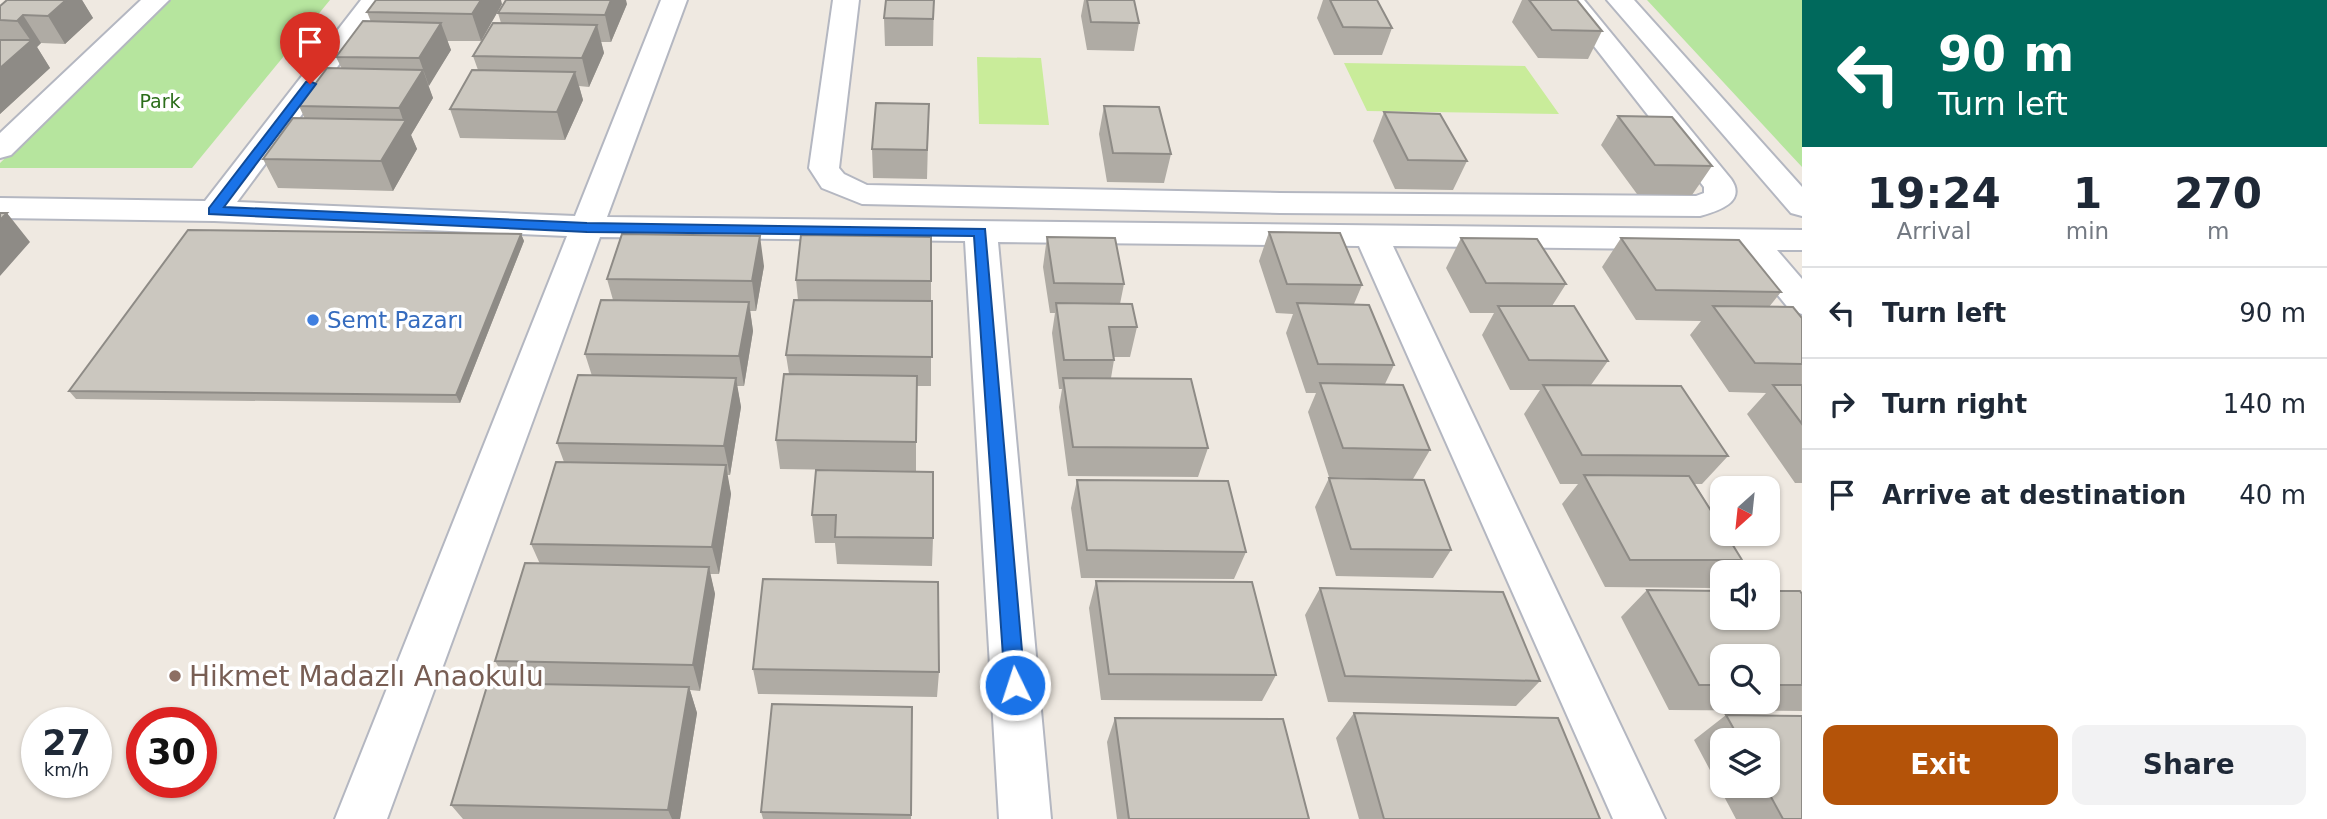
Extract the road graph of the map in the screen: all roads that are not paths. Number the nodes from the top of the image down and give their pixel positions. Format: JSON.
{"nodes":[{"id":1,"x":156,"y":0,"type":"edge"},
{"id":2,"x":374,"y":0,"type":"edge"},
{"id":3,"x":674,"y":0,"type":"edge"},
{"id":4,"x":846,"y":0,"type":"edge"},
{"id":5,"x":1571,"y":0,"type":"edge"},
{"id":6,"x":1620,"y":0,"type":"edge"},
{"id":7,"x":0,"y":149,"type":"edge"},
{"id":8,"x":1802,"y":206,"type":"edge"},
{"id":9,"x":0,"y":208,"type":"edge"},
{"id":10,"x":214,"y":211,"type":"junction"},
{"id":11,"x":587,"y":227,"type":"junction"},
{"id":12,"x":981,"y":232,"type":"junction"},
{"id":13,"x":1371,"y":235,"type":"junction"},
{"id":14,"x":1750,"y":239,"type":"junction"},
{"id":15,"x":1802,"y":240,"type":"edge"},
{"id":16,"x":1802,"y":302,"type":"edge"},
{"id":17,"x":361,"y":819,"type":"edge"},
{"id":18,"x":1025,"y":819,"type":"edge"},
{"id":19,"x":1639,"y":819,"type":"edge"}],
"edges":[{"from":1,"to":7,"type":"street"},
{"from":2,"to":10,"type":"street"},
{"from":3,"to":11,"type":"street"},
{"from":4,"to":5,"type":"street"},
{"from":6,"to":8,"type":"street"},
{"from":9,"to":10,"type":"street"},
{"from":10,"to":11,"type":"street"},
{"from":11,"to":12,"type":"street"},
{"from":11,"to":17,"type":"street"},
{"from":12,"to":13,"type":"street"},
{"from":12,"to":18,"type":"street"},
{"from":13,"to":14,"type":"street"},
{"from":13,"to":19,"type":"street"},
{"from":14,"to":15,"type":"street"},
{"from":14,"to":16,"type":"street"}]}
